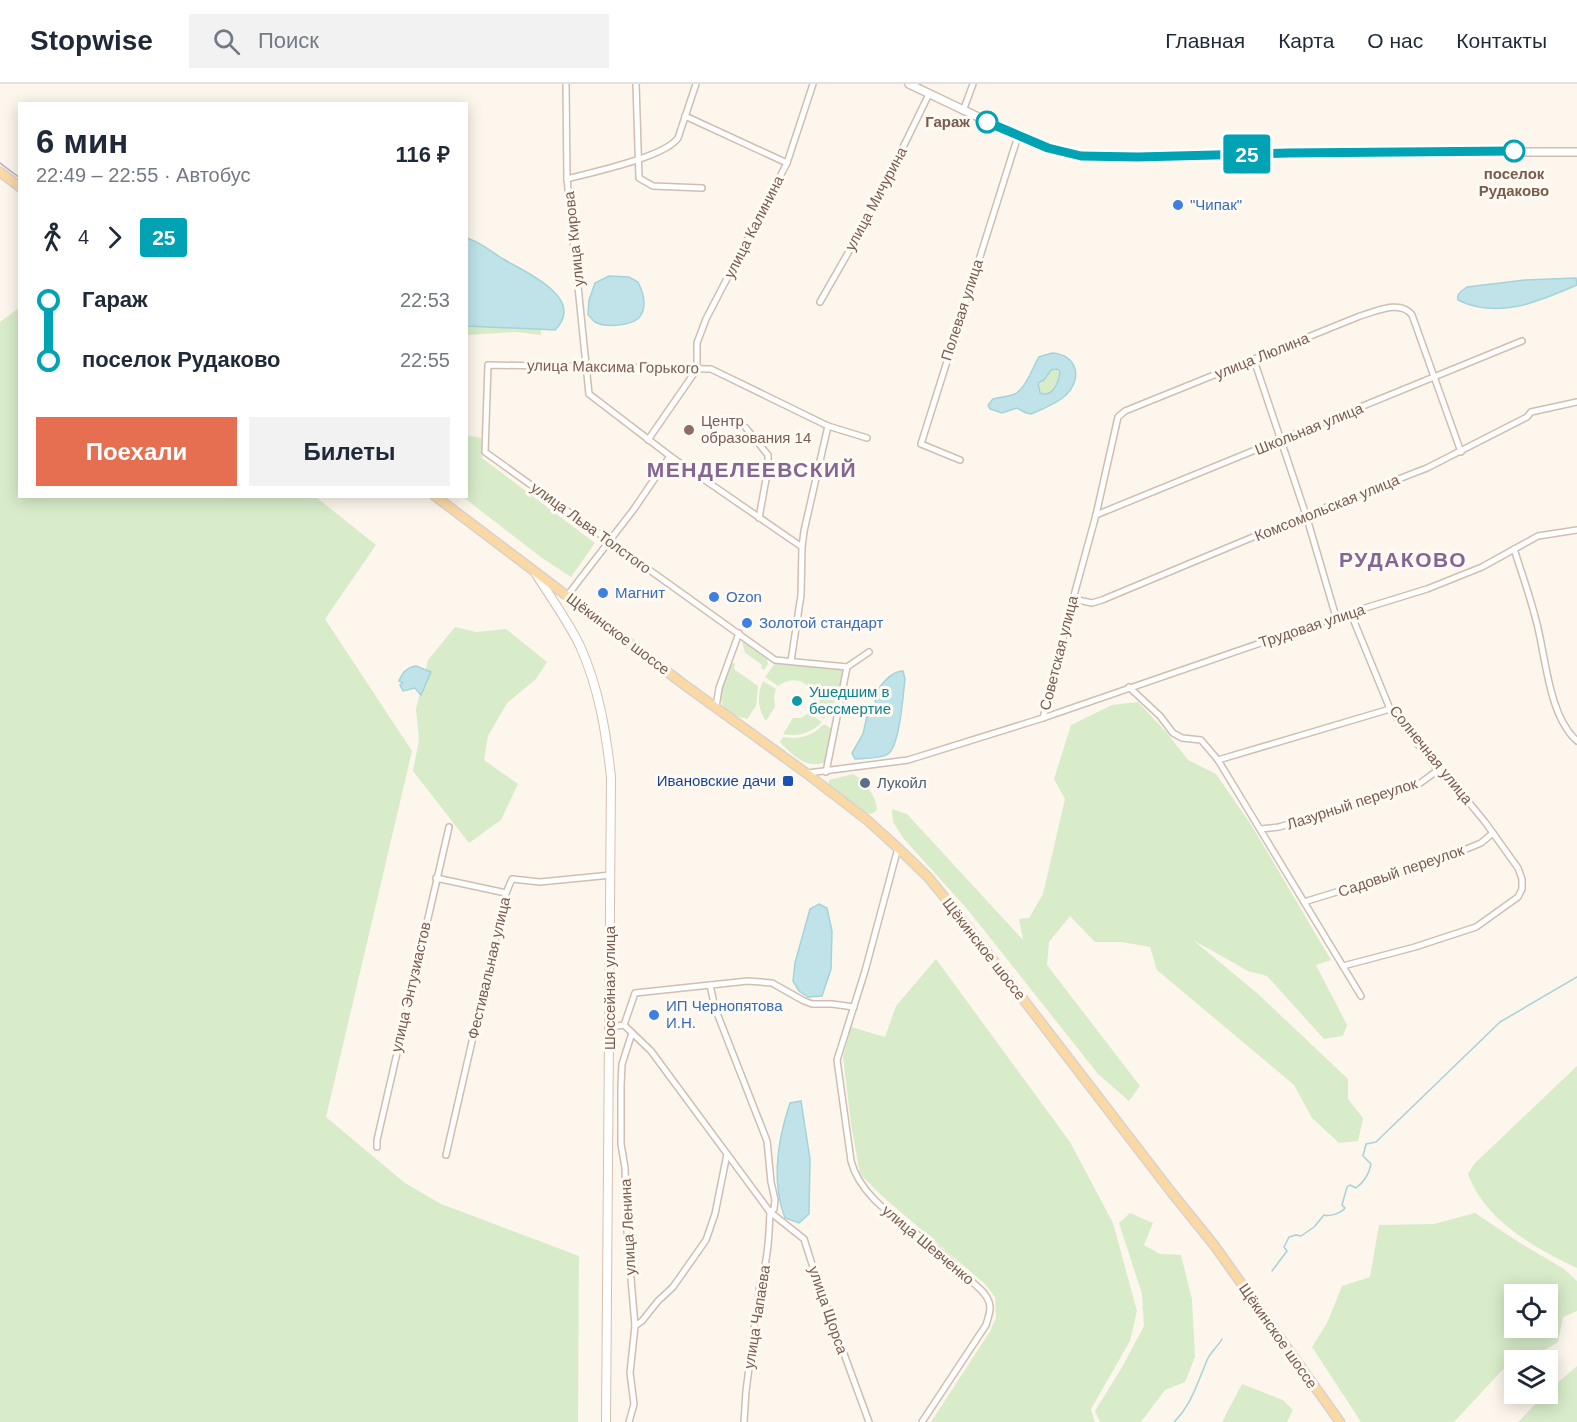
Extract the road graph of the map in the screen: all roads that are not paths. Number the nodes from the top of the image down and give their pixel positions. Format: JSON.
{"nodes":[{"id":1,"x":566,"y":84,"type":"edge"},
{"id":2,"x":636,"y":84,"type":"edge"},
{"id":3,"x":696,"y":84,"type":"edge"},
{"id":4,"x":813,"y":84,"type":"edge"},
{"id":5,"x":909,"y":84,"type":"edge"},
{"id":6,"x":973,"y":84,"type":"edge"},
{"id":7,"x":929,"y":94,"type":"junction"},
{"id":8,"x":963,"y":111,"type":"junction"},
{"id":9,"x":686,"y":116,"type":"junction"},
{"id":10,"x":1018,"y":136,"type":"junction"},
{"id":11,"x":1577,"y":152,"type":"edge"},
{"id":12,"x":638,"y":159,"type":"junction"},
{"id":13,"x":787,"y":163,"type":"junction"},
{"id":14,"x":0,"y":172,"type":"edge"},
{"id":15,"x":567,"y":179,"type":"junction"},
{"id":16,"x":18,"y":186,"type":"edge"},
{"id":17,"x":702,"y":188,"type":"dead end"},
{"id":18,"x":820,"y":302,"type":"dead end"},
{"id":19,"x":1522,"y":341,"type":"dead end"},
{"id":20,"x":1254,"y":360,"type":"junction"},
{"id":21,"x":488,"y":365,"type":"joint"},
{"id":22,"x":586,"y":366,"type":"junction"},
{"id":23,"x":697,"y":369,"type":"junction"},
{"id":24,"x":1433,"y":379,"type":"junction"},
{"id":25,"x":1577,"y":402,"type":"edge"},
{"id":26,"x":1117,"y":422,"type":"joint"},
{"id":27,"x":828,"y":426,"type":"junction"},
{"id":28,"x":746,"y":428,"type":"dead end"},
{"id":29,"x":867,"y":438,"type":"dead end"},
{"id":30,"x":648,"y":440,"type":"junction"},
{"id":31,"x":1282,"y":441,"type":"junction"},
{"id":32,"x":1461,"y":452,"type":"junction"},
{"id":33,"x":670,"y":456,"type":"junction"},
{"id":34,"x":960,"y":460,"type":"dead end"},
{"id":35,"x":438,"y":498,"type":"edge"},
{"id":36,"x":1096,"y":515,"type":"junction"},
{"id":37,"x":1306,"y":515,"type":"junction"},
{"id":38,"x":759,"y":518,"type":"junction"},
{"id":39,"x":1577,"y":530,"type":"edge"},
{"id":40,"x":610,"y":541,"type":"junction"},
{"id":41,"x":802,"y":548,"type":"junction"},
{"id":42,"x":1514,"y":549,"type":"junction"},
{"id":43,"x":534,"y":571,"type":"junction"},
{"id":44,"x":567,"y":596,"type":"junction"},
{"id":45,"x":1073,"y":599,"type":"junction"},
{"id":46,"x":1351,"y":614,"type":"junction"},
{"id":47,"x":1336,"y":617,"type":"junction"},
{"id":48,"x":739,"y":633,"type":"junction"},
{"id":49,"x":869,"y":652,"type":"dead end"},
{"id":50,"x":791,"y":661,"type":"junction"},
{"id":51,"x":847,"y":667,"type":"junction"},
{"id":52,"x":1129,"y":687,"type":"junction"},
{"id":53,"x":716,"y":707,"type":"junction"},
{"id":54,"x":1390,"y":709,"type":"junction"},
{"id":55,"x":1043,"y":718,"type":"junction"},
{"id":56,"x":1577,"y":741,"type":"edge"},
{"id":57,"x":1218,"y":760,"type":"junction"},
{"id":58,"x":1438,"y":770,"type":"junction"},
{"id":59,"x":826,"y":772,"type":"junction"},
{"id":60,"x":806,"y":773,"type":"junction"},
{"id":61,"x":449,"y":827,"type":"dead end"},
{"id":62,"x":1261,"y":829,"type":"junction"},
{"id":63,"x":1493,"y":832,"type":"junction"},
{"id":64,"x":898,"y":848,"type":"junction"},
{"id":65,"x":611,"y":876,"type":"junction"},
{"id":66,"x":436,"y":878,"type":"junction"},
{"id":67,"x":506,"y":893,"type":"junction"},
{"id":68,"x":1304,"y":902,"type":"junction"},
{"id":69,"x":1343,"y":966,"type":"junction"},
{"id":70,"x":710,"y":985,"type":"junction"},
{"id":71,"x":1361,"y":996,"type":"dead end"},
{"id":72,"x":854,"y":1007,"type":"junction"},
{"id":73,"x":624,"y":1025,"type":"junction"},
{"id":74,"x":610,"y":1027,"type":"junction"},
{"id":75,"x":632,"y":1033,"type":"junction"},
{"id":76,"x":377,"y":1147,"type":"dead end"},
{"id":77,"x":727,"y":1154,"type":"junction"},
{"id":78,"x":446,"y":1155,"type":"dead end"},
{"id":79,"x":770,"y":1212,"type":"junction"},
{"id":80,"x":635,"y":1326,"type":"junction"},
{"id":81,"x":606,"y":1422,"type":"edge"},
{"id":82,"x":629,"y":1422,"type":"edge"},
{"id":83,"x":744,"y":1422,"type":"edge"},
{"id":84,"x":869,"y":1422,"type":"edge"},
{"id":85,"x":922,"y":1422,"type":"edge"},
{"id":86,"x":1340,"y":1422,"type":"edge"}],
"edges":[{"from":1,"to":15,"type":"street","name":"улица Кирова"},
{"from":2,"to":12,"type":"street"},
{"from":3,"to":9,"type":"street"},
{"from":4,"to":13,"type":"street","name":"улица Калинина"},
{"from":5,"to":7,"type":"street"},
{"from":6,"to":8,"type":"street"},
{"from":7,"to":8,"type":"street"},
{"from":7,"to":18,"type":"street","name":"улица Мичурина"},
{"from":8,"to":10,"type":"street"},
{"from":9,"to":12,"type":"street"},
{"from":9,"to":13,"type":"street"},
{"from":10,"to":11,"type":"street"},
{"from":10,"to":34,"type":"street","name":"Полевая улица"},
{"from":12,"to":15,"type":"street"},
{"from":12,"to":17,"type":"street"},
{"from":13,"to":23,"type":"street","name":"улица Калинина"},
{"from":14,"to":16,"type":"main road"},
{"from":15,"to":22,"type":"street","name":"улица Кирова"},
{"from":19,"to":24,"type":"street","name":"Школьная улица"},
{"from":20,"to":24,"type":"street","name":"улица Люлина"},
{"from":20,"to":26,"type":"street","name":"улица Люлина"},
{"from":20,"to":31,"type":"street"},
{"from":21,"to":22,"type":"street","name":"улица Максима Горького"},
{"from":21,"to":40,"type":"street","name":"улица Льва Толстого"},
{"from":22,"to":23,"type":"street","name":"улица Максима Горького"},
{"from":22,"to":30,"type":"street","name":"улица Кирова"},
{"from":23,"to":27,"type":"street","name":"улица Максима Горького"},
{"from":23,"to":30,"type":"street"},
{"from":24,"to":31,"type":"street","name":"Школьная улица"},
{"from":24,"to":32,"type":"street"},
{"from":25,"to":32,"type":"street","name":"Комсомольская улица"},
{"from":26,"to":36,"type":"street","name":"Советская улица"},
{"from":27,"to":29,"type":"street","name":"улица Максима Горького"},
{"from":27,"to":41,"type":"street"},
{"from":28,"to":38,"type":"street"},
{"from":30,"to":33,"type":"street"},
{"from":31,"to":36,"type":"street","name":"Школьная улица"},
{"from":31,"to":37,"type":"street"},
{"from":32,"to":37,"type":"street","name":"Комсомольская улица"},
{"from":33,"to":38,"type":"street"},
{"from":33,"to":40,"type":"street"},
{"from":35,"to":43,"type":"main road","name":"Щёкинское шоссе"},
{"from":36,"to":45,"type":"street","name":"Советская улица"},
{"from":37,"to":45,"type":"street","name":"Комсомольская улица"},
{"from":37,"to":47,"type":"street"},
{"from":38,"to":41,"type":"street"},
{"from":39,"to":42,"type":"street","name":"Трудовая улица"},
{"from":40,"to":44,"type":"street"},
{"from":40,"to":48,"type":"street","name":"улица Льва Толстого"},
{"from":41,"to":50,"type":"street"},
{"from":42,"to":46,"type":"street","name":"Трудовая улица"},
{"from":42,"to":56,"type":"street"},
{"from":43,"to":44,"type":"main road","name":"Щёкинское шоссе"},
{"from":43,"to":65,"type":"main road","name":"Шоссейная улица"},
{"from":44,"to":53,"type":"main road","name":"Щёкинское шоссе"},
{"from":45,"to":55,"type":"street","name":"Советская улица"},
{"from":46,"to":47,"type":"street","name":"Трудовая улица"},
{"from":46,"to":54,"type":"street","name":"Солнечная улица"},
{"from":47,"to":52,"type":"street","name":"Трудовая улица"},
{"from":48,"to":50,"type":"street","name":"улица Льва Толстого"},
{"from":48,"to":53,"type":"street"},
{"from":49,"to":51,"type":"street"},
{"from":50,"to":51,"type":"street","name":"улица Льва Толстого"},
{"from":51,"to":59,"type":"street"},
{"from":52,"to":55,"type":"street","name":"Трудовая улица"},
{"from":52,"to":57,"type":"street"},
{"from":53,"to":60,"type":"main road","name":"Щёкинское шоссе"},
{"from":54,"to":57,"type":"street"},
{"from":54,"to":58,"type":"street","name":"Солнечная улица"},
{"from":55,"to":59,"type":"street","name":"Советская улица"},
{"from":57,"to":62,"type":"street"},
{"from":58,"to":62,"type":"street","name":"Лазурный переулок"},
{"from":58,"to":63,"type":"street","name":"Солнечная улица"},
{"from":59,"to":60,"type":"street","name":"Советская улица"},
{"from":60,"to":64,"type":"main road","name":"Щёкинское шоссе"},
{"from":61,"to":66,"type":"street","name":"улица Энтузиастов"},
{"from":62,"to":68,"type":"street"},
{"from":63,"to":68,"type":"street","name":"Садовый переулок"},
{"from":63,"to":69,"type":"street","name":"Солнечная улица"},
{"from":64,"to":72,"type":"street","name":"улица Шевченко"},
{"from":64,"to":86,"type":"main road","name":"Щёкинское шоссе"},
{"from":65,"to":67,"type":"street","name":"Фестивальная улица"},
{"from":65,"to":74,"type":"main road","name":"Шоссейная улица"},
{"from":66,"to":67,"type":"street"},
{"from":66,"to":76,"type":"street","name":"улица Энтузиастов"},
{"from":67,"to":78,"type":"street","name":"Фестивальная улица"},
{"from":68,"to":69,"type":"street"},
{"from":69,"to":71,"type":"street"},
{"from":70,"to":72,"type":"street"},
{"from":70,"to":73,"type":"street"},
{"from":70,"to":79,"type":"street","name":"улица Чапаева"},
{"from":72,"to":85,"type":"street","name":"улица Шевченко"},
{"from":73,"to":74,"type":"street"},
{"from":73,"to":75,"type":"street"},
{"from":74,"to":81,"type":"main road","name":"Шоссейная улица"},
{"from":75,"to":77,"type":"street"},
{"from":75,"to":80,"type":"street","name":"улица Ленина"},
{"from":77,"to":79,"type":"street"},
{"from":77,"to":80,"type":"street"},
{"from":79,"to":83,"type":"street","name":"улица Чапаева"},
{"from":79,"to":84,"type":"street","name":"улица Щорса"},
{"from":80,"to":82,"type":"street","name":"улица Ленина"}]}
